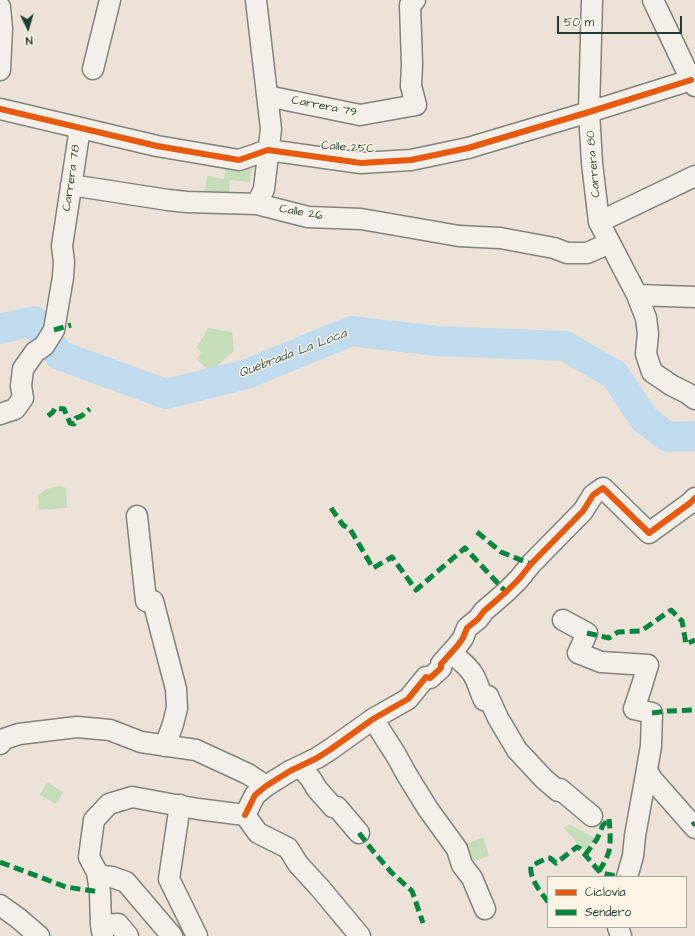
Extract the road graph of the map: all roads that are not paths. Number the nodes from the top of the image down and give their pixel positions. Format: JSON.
{"nodes":[{"id":1,"x":110,"y":0,"type":"edge"},
{"id":2,"x":256,"y":0,"type":"edge"},
{"id":3,"x":415,"y":0,"type":"edge"},
{"id":4,"x":592,"y":0,"type":"edge"},
{"id":5,"x":653,"y":0,"type":"edge"},
{"id":6,"x":0,"y":7,"type":"edge"},
{"id":7,"x":93,"y":69,"type":"dead end"},
{"id":8,"x":0,"y":70,"type":"edge"},
{"id":9,"x":693,"y":83,"type":"edge"},
{"id":10,"x":267,"y":96,"type":"junction"},
{"id":11,"x":0,"y":108,"type":"edge"},
{"id":12,"x":589,"y":112,"type":"junction"},
{"id":13,"x":80,"y":128,"type":"junction"},
{"id":14,"x":268,"y":150,"type":"junction"},
{"id":15,"x":695,"y":176,"type":"edge"},
{"id":16,"x":71,"y":185,"type":"junction"},
{"id":17,"x":257,"y":204,"type":"junction"},
{"id":18,"x":599,"y":222,"type":"junction"},
{"id":19,"x":610,"y":243,"type":"junction"},
{"id":20,"x":637,"y":295,"type":"junction"},
{"id":21,"x":695,"y":297,"type":"edge"},
{"id":22,"x":695,"y":399,"type":"edge"},
{"id":23,"x":0,"y":414,"type":"edge"},
{"id":24,"x":695,"y":498,"type":"edge"},
{"id":25,"x":137,"y":516,"type":"dead end"},
{"id":26,"x":563,"y":620,"type":"dead end"},
{"id":27,"x":451,"y":653,"type":"junction"},
{"id":28,"x":373,"y":720,"type":"junction"},
{"id":29,"x":0,"y":744,"type":"edge"},
{"id":30,"x":165,"y":746,"type":"junction"},
{"id":31,"x":302,"y":766,"type":"junction"},
{"id":32,"x":647,"y":769,"type":"junction"},
{"id":33,"x":266,"y":786,"type":"junction"},
{"id":34,"x":180,"y":805,"type":"junction"},
{"id":35,"x":245,"y":815,"type":"junction"},
{"id":36,"x":592,"y":816,"type":"dead end"},
{"id":37,"x":695,"y":828,"type":"edge"},
{"id":38,"x":359,"y":833,"type":"dead end"},
{"id":39,"x":96,"y":872,"type":"junction"},
{"id":40,"x":627,"y":876,"type":"edge"},
{"id":41,"x":0,"y":905,"type":"edge"},
{"id":42,"x":485,"y":910,"type":"dead end"},
{"id":43,"x":100,"y":933,"type":"edge"},
{"id":44,"x":39,"y":936,"type":"edge"},
{"id":45,"x":128,"y":936,"type":"edge"},
{"id":46,"x":172,"y":936,"type":"edge"},
{"id":47,"x":197,"y":936,"type":"edge"},
{"id":48,"x":360,"y":936,"type":"edge"}],
"edges":[{"from":1,"to":7,"type":"street"},
{"from":2,"to":10,"type":"street"},
{"from":3,"to":10,"type":"street","name":"Carrera 79"},
{"from":4,"to":12,"type":"street","name":"Carrera 80"},
{"from":5,"to":9,"type":"street"},
{"from":6,"to":8,"type":"street"},
{"from":9,"to":12,"type":"street","name":"Calle 25C"},
{"from":10,"to":14,"type":"street"},
{"from":11,"to":13,"type":"street","name":"Calle 25C"},
{"from":12,"to":14,"type":"street","name":"Calle 25C"},
{"from":12,"to":18,"type":"street","name":"Carrera 80"},
{"from":13,"to":14,"type":"street","name":"Calle 25C"},
{"from":13,"to":16,"type":"street","name":"Carrera 78"},
{"from":14,"to":17,"type":"street"},
{"from":15,"to":18,"type":"street"},
{"from":16,"to":17,"type":"street","name":"Calle 26"},
{"from":16,"to":23,"type":"street","name":"Carrera 78"},
{"from":17,"to":19,"type":"street","name":"Calle 26"},
{"from":18,"to":19,"type":"street","name":"Carrera 80"},
{"from":19,"to":20,"type":"street","name":"Carrera 80"},
{"from":20,"to":21,"type":"street"},
{"from":20,"to":22,"type":"street","name":"Carrera 80"},
{"from":24,"to":27,"type":"street"},
{"from":25,"to":30,"type":"street"},
{"from":26,"to":32,"type":"street"},
{"from":27,"to":28,"type":"street"},
{"from":27,"to":36,"type":"street"},
{"from":28,"to":31,"type":"street"},
{"from":28,"to":42,"type":"street"},
{"from":29,"to":30,"type":"street"},
{"from":30,"to":33,"type":"street"},
{"from":31,"to":33,"type":"street"},
{"from":31,"to":38,"type":"street"},
{"from":32,"to":37,"type":"street"},
{"from":32,"to":40,"type":"street"},
{"from":33,"to":35,"type":"street"},
{"from":34,"to":35,"type":"street"},
{"from":34,"to":39,"type":"street"},
{"from":34,"to":47,"type":"street"},
{"from":35,"to":48,"type":"street"},
{"from":39,"to":43,"type":"street"},
{"from":39,"to":46,"type":"street"},
{"from":41,"to":44,"type":"street"},
{"from":43,"to":45,"type":"street"}]}
